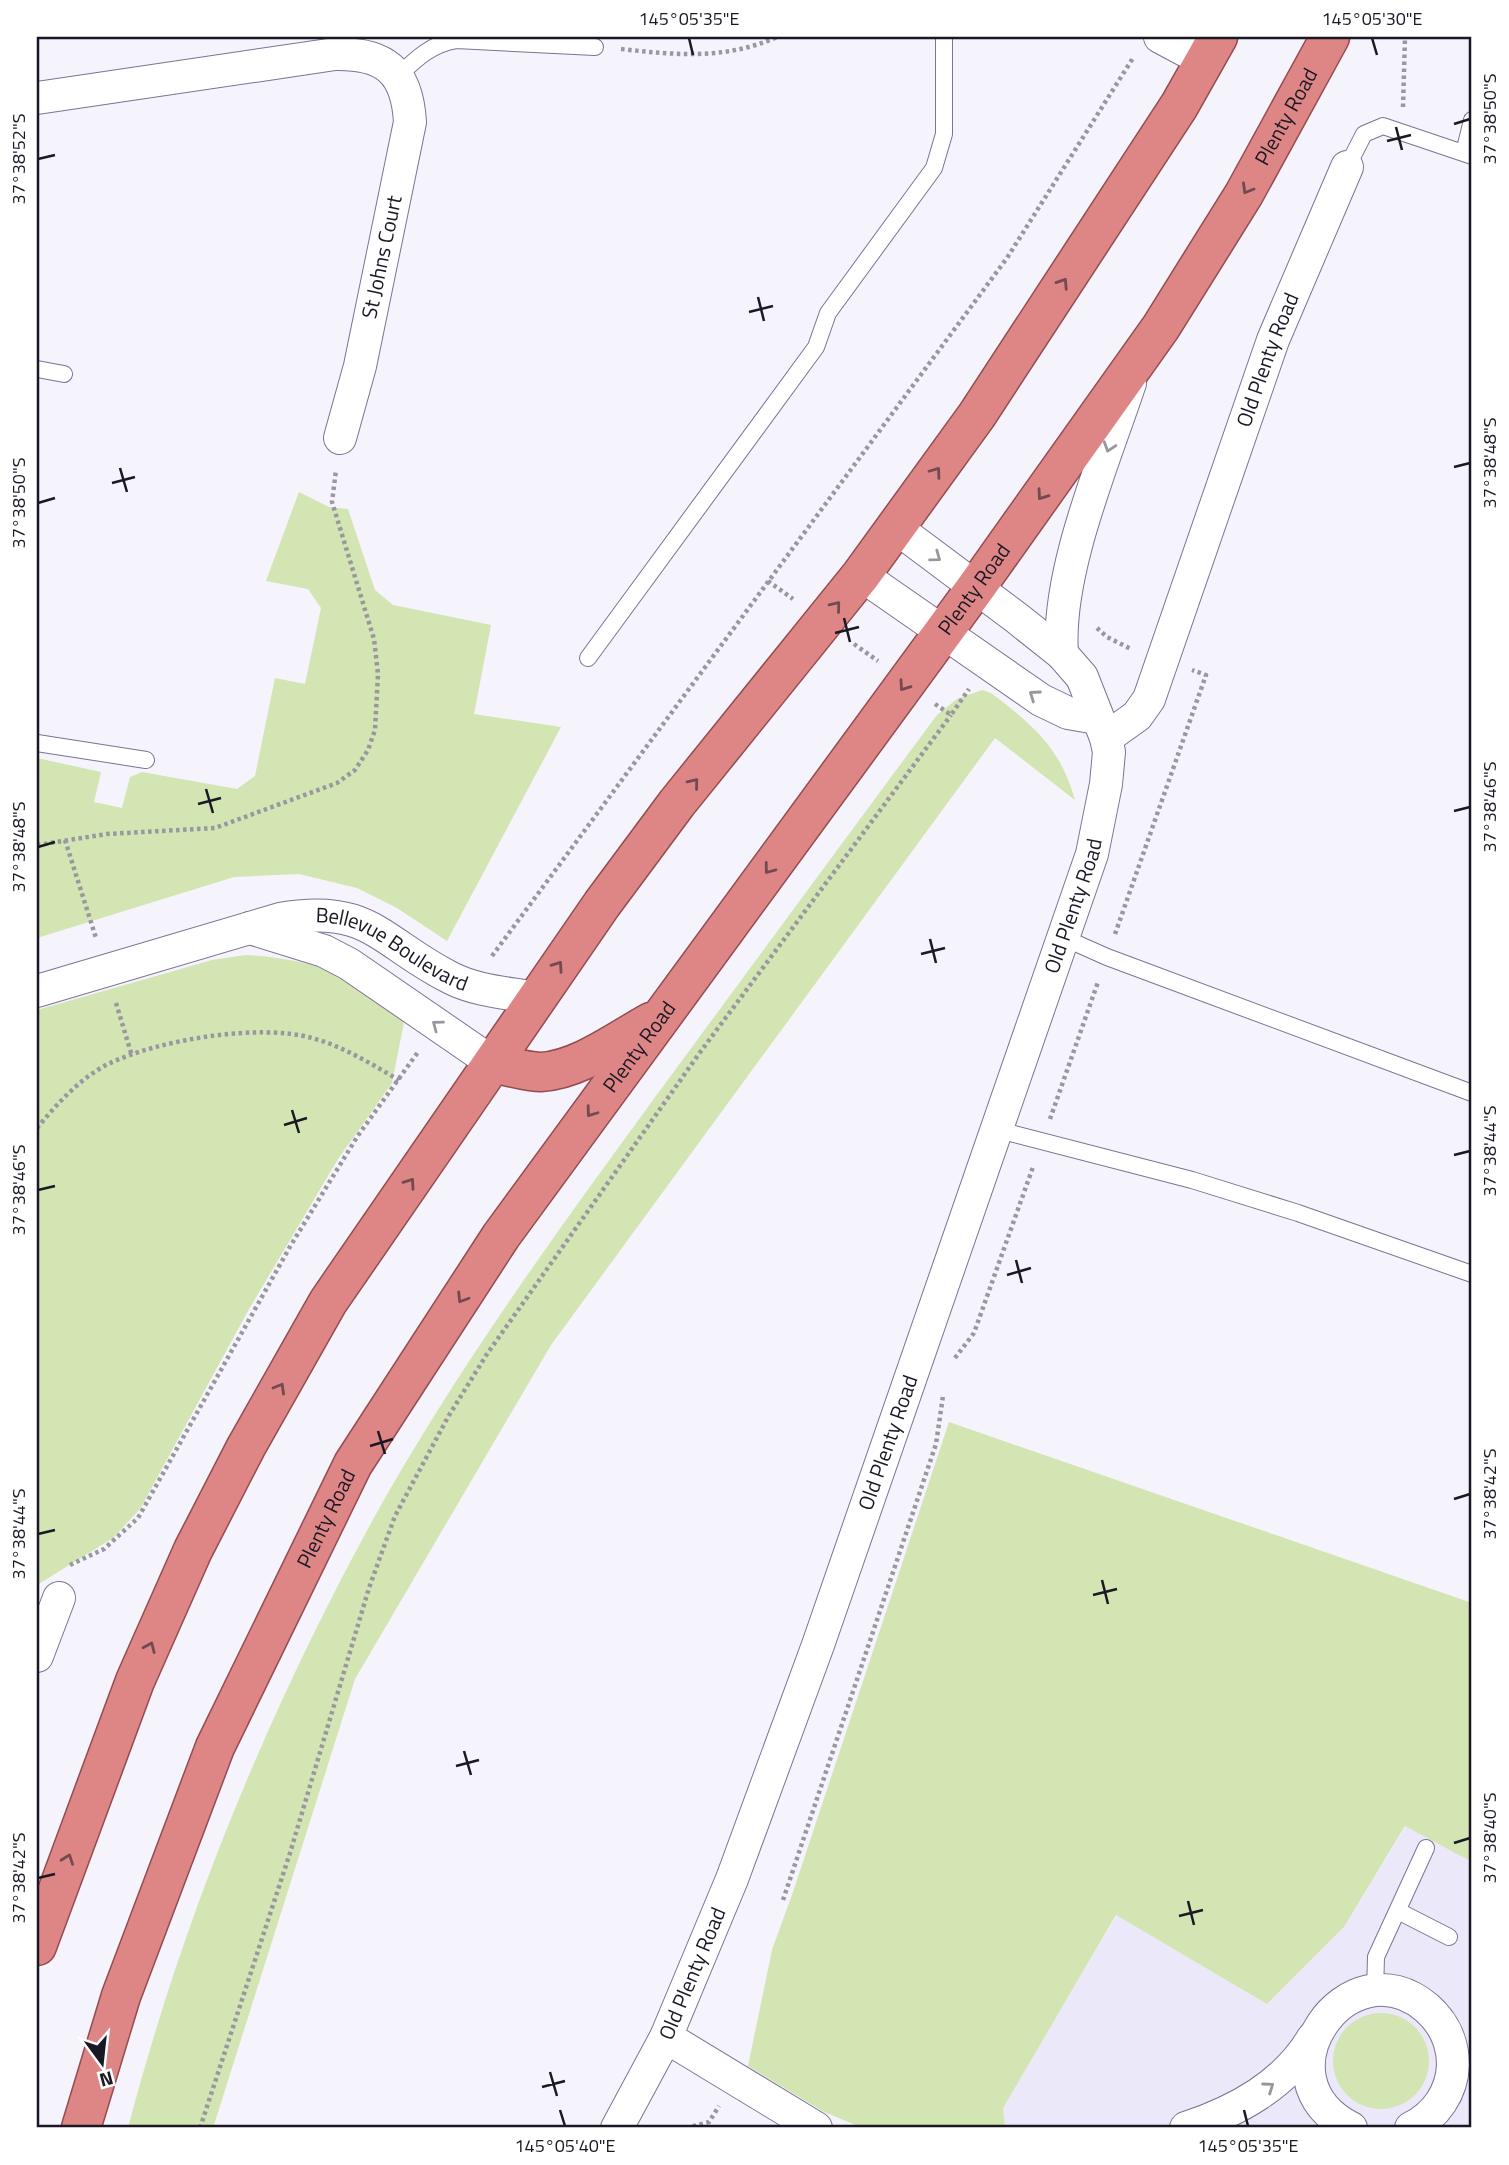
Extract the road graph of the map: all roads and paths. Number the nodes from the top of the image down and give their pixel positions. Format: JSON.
{"nodes":[{"id":1,"x":777,"y":37,"type":"edge"},
{"id":2,"x":944,"y":37,"type":"edge"},
{"id":3,"x":1329,"y":37,"type":"edge"},
{"id":4,"x":1405,"y":37,"type":"edge"},
{"id":5,"x":1148,"y":46,"type":"edge"},
{"id":6,"x":595,"y":47,"type":"joint"},
{"id":7,"x":1211,"y":49,"type":"edge"},
{"id":8,"x":398,"y":76,"type":"junction"},
{"id":9,"x":37,"y":97,"type":"edge"},
{"id":10,"x":1472,"y":120,"type":"edge"},
{"id":11,"x":1396,"y":128,"type":"junction"},
{"id":12,"x":1468,"y":154,"type":"edge"},
{"id":13,"x":1348,"y":167,"type":"joint"},
{"id":14,"x":1138,"y":359,"type":"junction"},
{"id":15,"x":37,"y":369,"type":"edge"},
{"id":16,"x":65,"y":374,"type":"dead end"},
{"id":17,"x":341,"y":438,"type":"joint"},
{"id":18,"x":895,"y":527,"type":"junction"},
{"id":19,"x":861,"y":575,"type":"junction"},
{"id":20,"x":977,"y":586,"type":"junction"},
{"id":21,"x":943,"y":630,"type":"junction"},
{"id":22,"x":1062,"y":654,"type":"junction"},
{"id":23,"x":588,"y":658,"type":"dead end"},
{"id":24,"x":1206,"y":675,"type":"dead end"},
{"id":25,"x":951,"y":715,"type":"dead end"},
{"id":26,"x":1102,"y":728,"type":"junction"},
{"id":27,"x":37,"y":743,"type":"edge"},
{"id":28,"x":146,"y":760,"type":"dead end"},
{"id":29,"x":37,"y":845,"type":"edge"},
{"id":30,"x":249,"y":928,"type":"junction"},
{"id":31,"x":1062,"y":937,"type":"junction"},
{"id":32,"x":1107,"y":957,"type":"junction"},
{"id":33,"x":471,"y":985,"type":"junction"},
{"id":34,"x":37,"y":991,"type":"edge"},
{"id":35,"x":535,"y":998,"type":"junction"},
{"id":36,"x":659,"y":1018,"type":"junction"},
{"id":37,"x":493,"y":1063,"type":"junction"},
{"id":38,"x":1472,"y":1093,"type":"edge"},
{"id":39,"x":37,"y":1128,"type":"edge"},
{"id":40,"x":995,"y":1129,"type":"junction"},
{"id":41,"x":1042,"y":1142,"type":"junction"},
{"id":42,"x":1472,"y":1274,"type":"edge"},
{"id":43,"x":951,"y":1366,"type":"dead end"},
{"id":44,"x":945,"y":1385,"type":"dead end"},
{"id":45,"x":60,"y":1584,"type":"joint"},
{"id":46,"x":37,"y":1656,"type":"edge"},
{"id":47,"x":1426,"y":1848,"type":"dead end"},
{"id":48,"x":783,"y":1900,"type":"dead end"},
{"id":49,"x":1398,"y":1911,"type":"junction"},
{"id":50,"x":1449,"y":1937,"type":"dead end"},
{"id":51,"x":37,"y":1946,"type":"edge"},
{"id":52,"x":1375,"y":1992,"type":"junction"},
{"id":53,"x":1316,"y":2032,"type":"junction"},
{"id":54,"x":666,"y":2037,"type":"junction"},
{"id":55,"x":81,"y":2128,"type":"edge"},
{"id":56,"x":200,"y":2128,"type":"edge"},
{"id":57,"x":617,"y":2128,"type":"edge"},
{"id":58,"x":816,"y":2128,"type":"edge"},
{"id":59,"x":1186,"y":2128,"type":"edge"},
{"id":60,"x":1351,"y":2128,"type":"edge"},
{"id":61,"x":1411,"y":2128,"type":"edge"}],
"edges":[{"from":1,"to":6,"type":"path"},
{"from":2,"to":23,"type":"lane"},
{"from":3,"to":14,"type":"highway","name":"Plenty Road","one_way":true},
{"from":4,"to":11,"type":"path"},
{"from":5,"to":7,"type":"street"},
{"from":5,"to":33,"type":"path"},
{"from":6,"to":8,"type":"lane"},
{"from":18,"to":7,"type":"highway","one_way":true},
{"from":8,"to":9,"type":"street"},
{"from":8,"to":17,"type":"street","name":"St Johns Court"},
{"from":10,"to":12,"type":"lane"},
{"from":11,"to":12,"type":"lane"},
{"from":11,"to":13,"type":"lane"},
{"from":13,"to":26,"type":"street","name":"Old Plenty Road"},
{"from":14,"to":20,"type":"highway","name":"Plenty Road","one_way":true},
{"from":14,"to":22,"type":"street","one_way":true},
{"from":15,"to":16,"type":"lane"},
{"from":17,"to":29,"type":"path"},
{"from":18,"to":19,"type":"highway"},
{"from":18,"to":20,"type":"street","name":"Old Plenty Road","one_way":true},
{"from":19,"to":21,"type":"street"},
{"from":35,"to":19,"type":"highway","one_way":true},
{"from":20,"to":21,"type":"highway","name":"Plenty Road"},
{"from":20,"to":22,"type":"street","name":"Old Plenty Road"},
{"from":26,"to":21,"type":"street","one_way":true},
{"from":21,"to":36,"type":"highway","name":"Plenty Road","one_way":true},
{"from":22,"to":26,"type":"street","name":"Old Plenty Road"},
{"from":24,"to":32,"type":"path"},
{"from":25,"to":56,"type":"path"},
{"from":26,"to":31,"type":"street","name":"Old Plenty Road"},
{"from":27,"to":28,"type":"lane"},
{"from":30,"to":33,"type":"street","name":"Bellevue Boulevard"},
{"from":30,"to":34,"type":"street","name":"Bellevue Boulevard"},
{"from":37,"to":30,"type":"street","name":"Bellevue Boulevard","one_way":true},
{"from":31,"to":32,"type":"lane"},
{"from":31,"to":40,"type":"street","name":"Old Plenty Road"},
{"from":32,"to":38,"type":"lane"},
{"from":32,"to":41,"type":"path"},
{"from":33,"to":35,"type":"street","name":"Bellevue Boulevard"},
{"from":35,"to":37,"type":"highway"},
{"from":36,"to":37,"type":"highway"},
{"from":36,"to":55,"type":"highway","name":"Plenty Road","one_way":true},
{"from":51,"to":37,"type":"highway","one_way":true},
{"from":39,"to":45,"type":"path"},
{"from":40,"to":41,"type":"lane"},
{"from":40,"to":54,"type":"street","name":"Old Plenty Road"},
{"from":41,"to":42,"type":"lane"},
{"from":41,"to":43,"type":"path"},
{"from":44,"to":48,"type":"path"},
{"from":45,"to":46,"type":"street"},
{"from":47,"to":49,"type":"lane"},
{"from":49,"to":50,"type":"lane"},
{"from":49,"to":52,"type":"lane"},
{"from":52,"to":53,"type":"street"},
{"from":52,"to":61,"type":"street"},
{"from":59,"to":53,"type":"street","one_way":true},
{"from":53,"to":60,"type":"street"},
{"from":54,"to":57,"type":"street","name":"Old Plenty Road"},
{"from":54,"to":58,"type":"street"}]}
